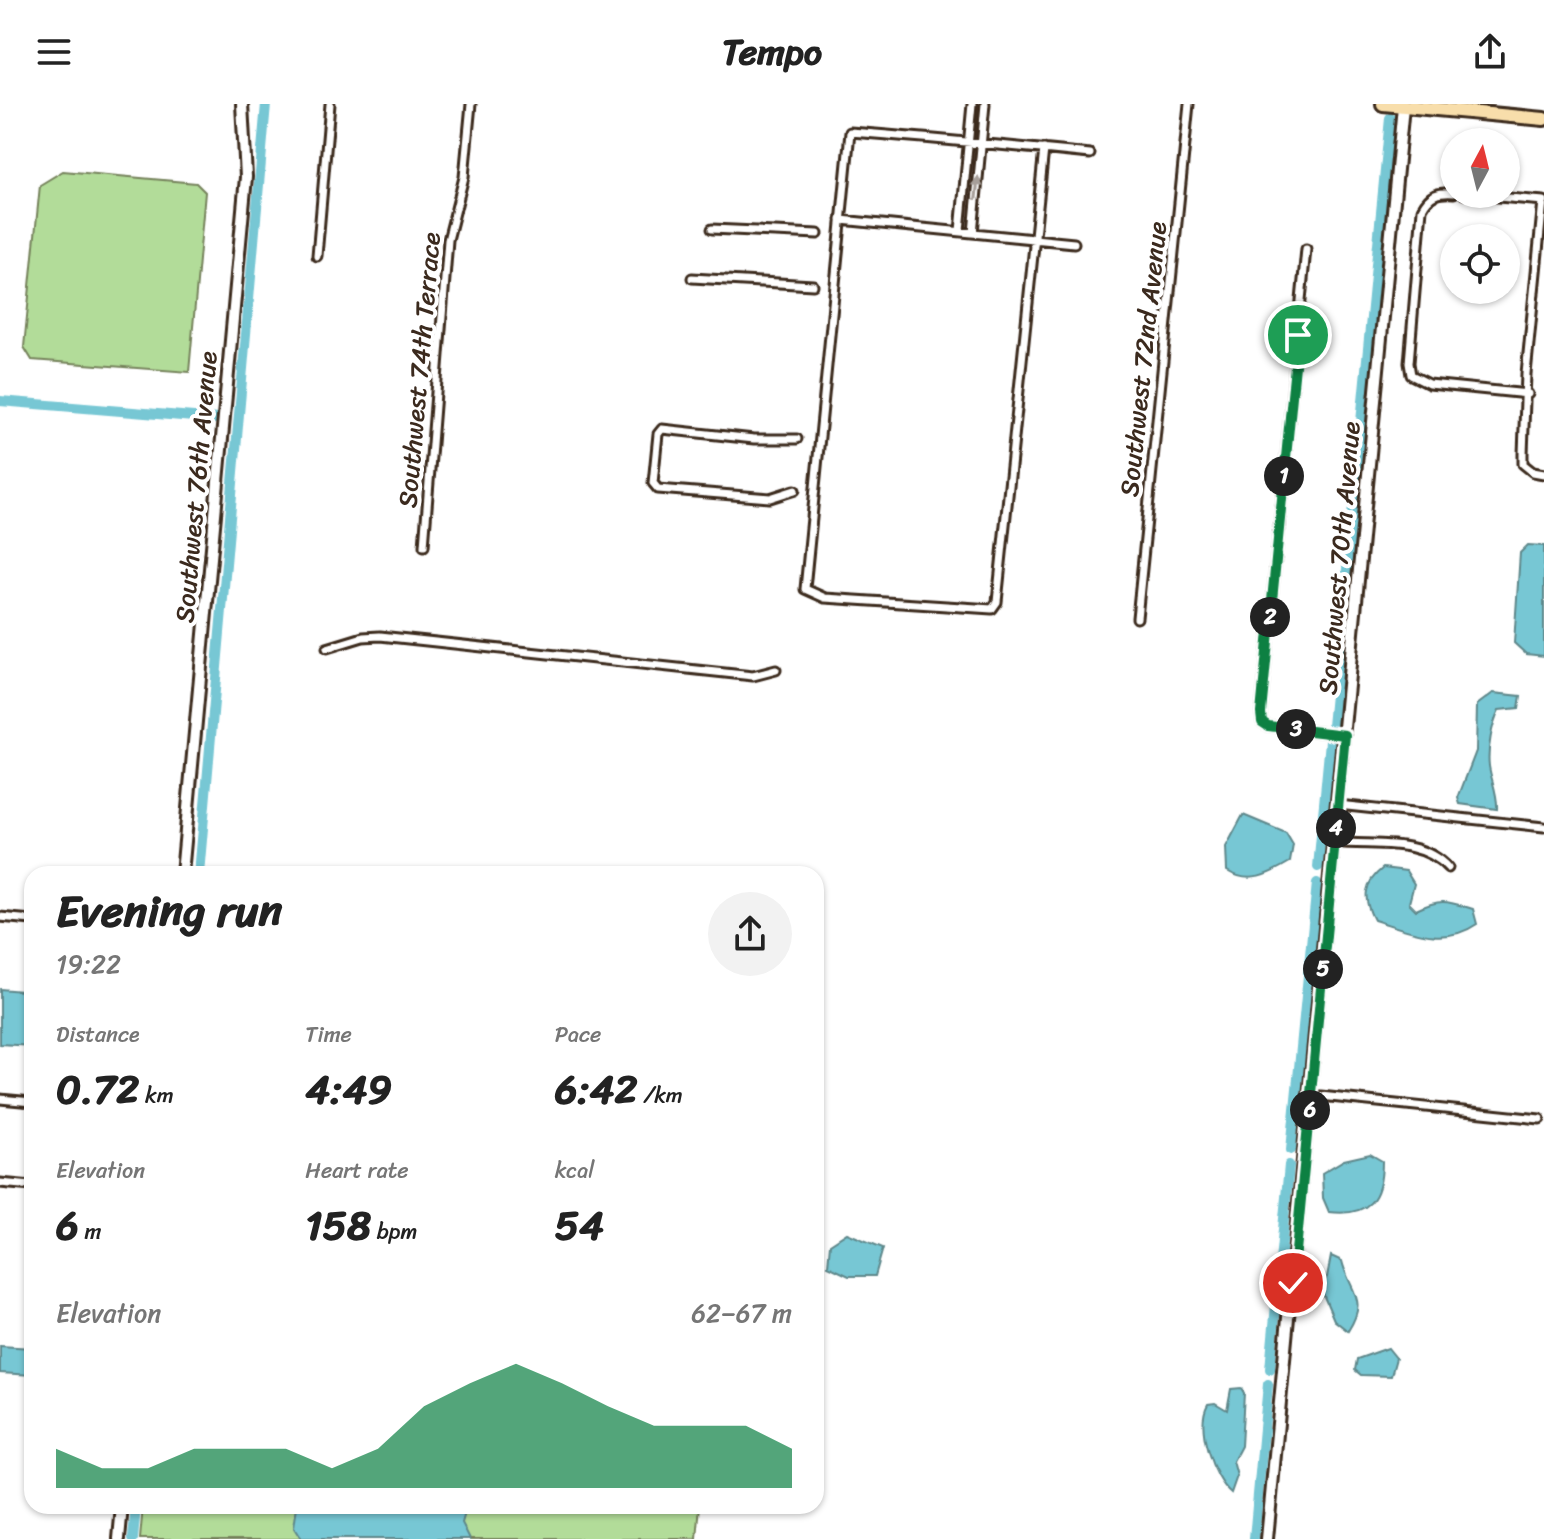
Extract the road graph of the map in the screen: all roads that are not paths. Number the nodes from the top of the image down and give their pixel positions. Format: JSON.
{"nodes":[{"id":1,"x":242,"y":104,"type":"edge"},
{"id":2,"x":330,"y":104,"type":"edge"},
{"id":3,"x":471,"y":104,"type":"edge"},
{"id":4,"x":972,"y":104,"type":"edge"},
{"id":5,"x":985,"y":104,"type":"edge"},
{"id":6,"x":1189,"y":104,"type":"edge"},
{"id":7,"x":1383,"y":104,"type":"edge"},
{"id":8,"x":1404,"y":105,"type":"edge"},
{"id":9,"x":1544,"y":119,"type":"edge"},
{"id":10,"x":969,"y":142,"type":"junction"},
{"id":11,"x":982,"y":143,"type":"junction"},
{"id":12,"x":1044,"y":149,"type":"junction"},
{"id":13,"x":1090,"y":154,"type":"dead end"},
{"id":14,"x":1440,"y":192,"type":"edge"},
{"id":15,"x":1520,"y":199,"type":"edge"},
{"id":16,"x":1544,"y":201,"type":"edge"},
{"id":17,"x":841,"y":220,"type":"junction"},
{"id":18,"x":712,"y":229,"type":"dead end"},
{"id":19,"x":960,"y":231,"type":"junction"},
{"id":20,"x":973,"y":233,"type":"junction"},
{"id":21,"x":818,"y":234,"type":"dead end"},
{"id":22,"x":1034,"y":239,"type":"junction"},
{"id":23,"x":1074,"y":243,"type":"dead end"},
{"id":24,"x":1306,"y":249,"type":"dead end"},
{"id":25,"x":317,"y":256,"type":"dead end"},
{"id":26,"x":692,"y":278,"type":"dead end"},
{"id":27,"x":813,"y":285,"type":"dead end"},
{"id":28,"x":1528,"y":394,"type":"junction"},
{"id":29,"x":797,"y":439,"type":"dead end"},
{"id":30,"x":1544,"y":474,"type":"edge"},
{"id":31,"x":795,"y":490,"type":"dead end"},
{"id":32,"x":424,"y":546,"type":"dead end"},
{"id":33,"x":1137,"y":618,"type":"dead end"},
{"id":34,"x":327,"y":648,"type":"dead end"},
{"id":35,"x":776,"y":670,"type":"dead end"},
{"id":36,"x":1345,"y":735,"type":"junction"},
{"id":37,"x":1338,"y":805,"type":"junction"},
{"id":38,"x":1544,"y":827,"type":"edge"},
{"id":39,"x":1335,"y":842,"type":"junction"},
{"id":40,"x":183,"y":866,"type":"edge"},
{"id":41,"x":1448,"y":868,"type":"dead end"},
{"id":42,"x":0,"y":917,"type":"edge"},
{"id":43,"x":24,"y":919,"type":"edge"},
{"id":44,"x":1311,"y":1095,"type":"junction"},
{"id":45,"x":0,"y":1099,"type":"edge"},
{"id":46,"x":24,"y":1101,"type":"edge"},
{"id":47,"x":1540,"y":1119,"type":"dead end"},
{"id":48,"x":0,"y":1183,"type":"edge"},
{"id":49,"x":24,"y":1185,"type":"edge"},
{"id":50,"x":121,"y":1514,"type":"edge"},
{"id":51,"x":119,"y":1539,"type":"edge"},
{"id":52,"x":1267,"y":1539,"type":"edge"}],
"edges":[{"from":1,"to":40,"type":"street","name":"Southwest 76th Avenue"},
{"from":2,"to":25,"type":"street"},
{"from":3,"to":32,"type":"street","name":"Southwest 74th Terrace"},
{"from":4,"to":10,"type":"street"},
{"from":5,"to":11,"type":"street"},
{"from":6,"to":33,"type":"street","name":"Southwest 72nd Avenue"},
{"from":7,"to":8,"type":"main road"},
{"from":8,"to":9,"type":"main road"},
{"from":8,"to":36,"type":"street","name":"Southwest 70th Avenue"},
{"from":10,"to":11,"type":"street"},
{"from":10,"to":17,"type":"street"},
{"from":10,"to":19,"type":"street"},
{"from":11,"to":12,"type":"street"},
{"from":20,"to":11,"type":"street","one_way":true},
{"from":12,"to":13,"type":"street"},
{"from":12,"to":22,"type":"street"},
{"from":14,"to":28,"type":"street"},
{"from":15,"to":16,"type":"street"},
{"from":16,"to":28,"type":"street"},
{"from":17,"to":19,"type":"street"},
{"from":17,"to":22,"type":"street"},
{"from":18,"to":21,"type":"street"},
{"from":19,"to":20,"type":"street"},
{"from":20,"to":22,"type":"street"},
{"from":22,"to":23,"type":"street"},
{"from":24,"to":36,"type":"street"},
{"from":26,"to":27,"type":"street"},
{"from":28,"to":30,"type":"street"},
{"from":29,"to":31,"type":"street"},
{"from":34,"to":35,"type":"street"},
{"from":36,"to":37,"type":"street","name":"Southwest 70th Avenue"},
{"from":37,"to":38,"type":"street"},
{"from":37,"to":39,"type":"street","name":"Southwest 70th Avenue"},
{"from":39,"to":41,"type":"street"},
{"from":39,"to":44,"type":"street","name":"Southwest 70th Avenue"},
{"from":42,"to":43,"type":"street"},
{"from":44,"to":47,"type":"street"},
{"from":44,"to":52,"type":"street","name":"Southwest 70th Avenue"},
{"from":45,"to":46,"type":"street"},
{"from":48,"to":49,"type":"street"},
{"from":50,"to":51,"type":"street"}]}
